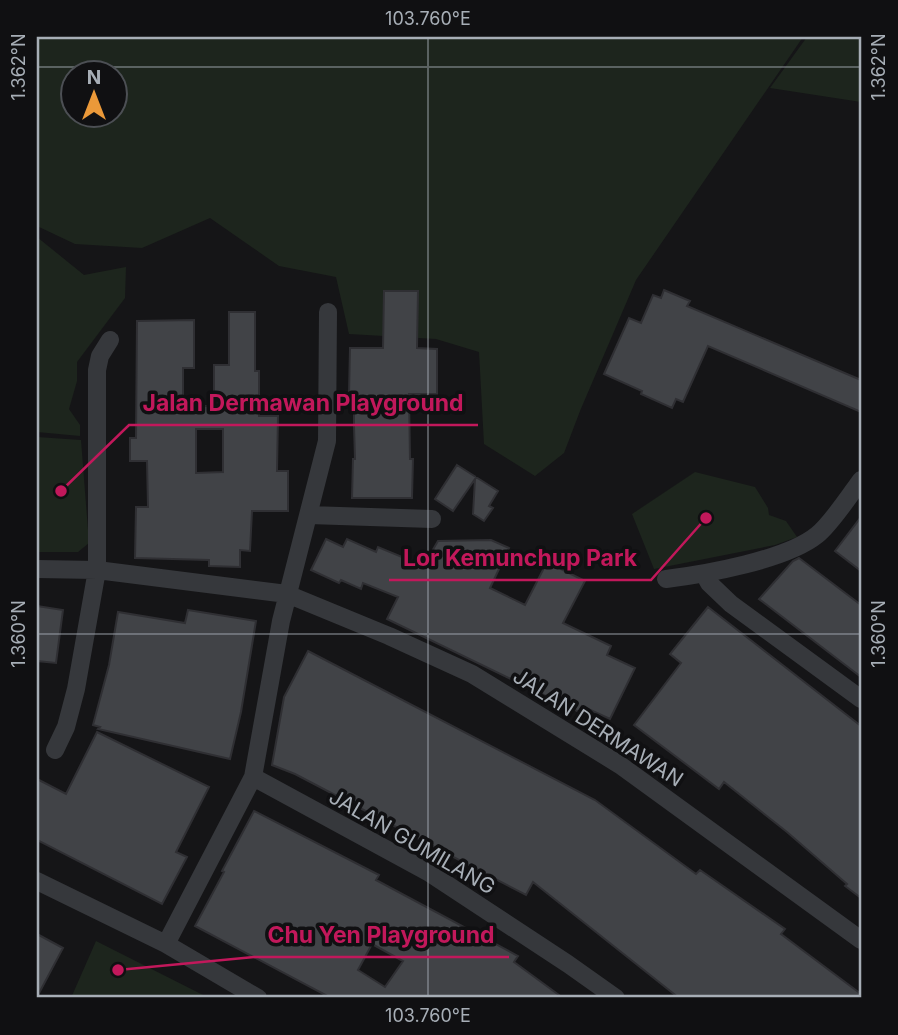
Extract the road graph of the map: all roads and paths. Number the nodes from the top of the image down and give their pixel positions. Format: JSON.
{"nodes":[{"id":1,"x":328,"y":312,"type":"dead end"},
{"id":2,"x":110,"y":340,"type":"dead end"},
{"id":3,"x":861,"y":480,"type":"edge"},
{"id":4,"x":309,"y":515,"type":"junction"},
{"id":5,"x":432,"y":519,"type":"dead end"},
{"id":6,"x":37,"y":569,"type":"edge"},
{"id":7,"x":97,"y":570,"type":"junction"},
{"id":8,"x":704,"y":574,"type":"junction"},
{"id":9,"x":667,"y":579,"type":"dead end"},
{"id":10,"x":287,"y":594,"type":"junction"},
{"id":11,"x":861,"y":699,"type":"edge"},
{"id":12,"x":55,"y":750,"type":"dead end"},
{"id":13,"x":253,"y":777,"type":"junction"},
{"id":14,"x":37,"y":881,"type":"edge"},
{"id":15,"x":861,"y":940,"type":"edge"},
{"id":16,"x":166,"y":944,"type":"junction"},
{"id":17,"x":258,"y":998,"type":"edge"},
{"id":18,"x":615,"y":998,"type":"edge"}],
"edges":[{"from":1,"to":4,"type":"street"},
{"from":2,"to":7,"type":"street"},
{"from":3,"to":8,"type":"street"},
{"from":4,"to":5,"type":"street"},
{"from":4,"to":10,"type":"street"},
{"from":6,"to":7,"type":"street","name":"JALAN DERMAWAN"},
{"from":7,"to":10,"type":"street","name":"JALAN DERMAWAN"},
{"from":7,"to":12,"type":"street"},
{"from":8,"to":9,"type":"street"},
{"from":8,"to":11,"type":"street"},
{"from":10,"to":13,"type":"street"},
{"from":10,"to":15,"type":"street","name":"JALAN DERMAWAN"},
{"from":13,"to":16,"type":"street"},
{"from":13,"to":18,"type":"street","name":"JALAN GUMILANG"},
{"from":14,"to":16,"type":"street"},
{"from":16,"to":17,"type":"street"}]}
